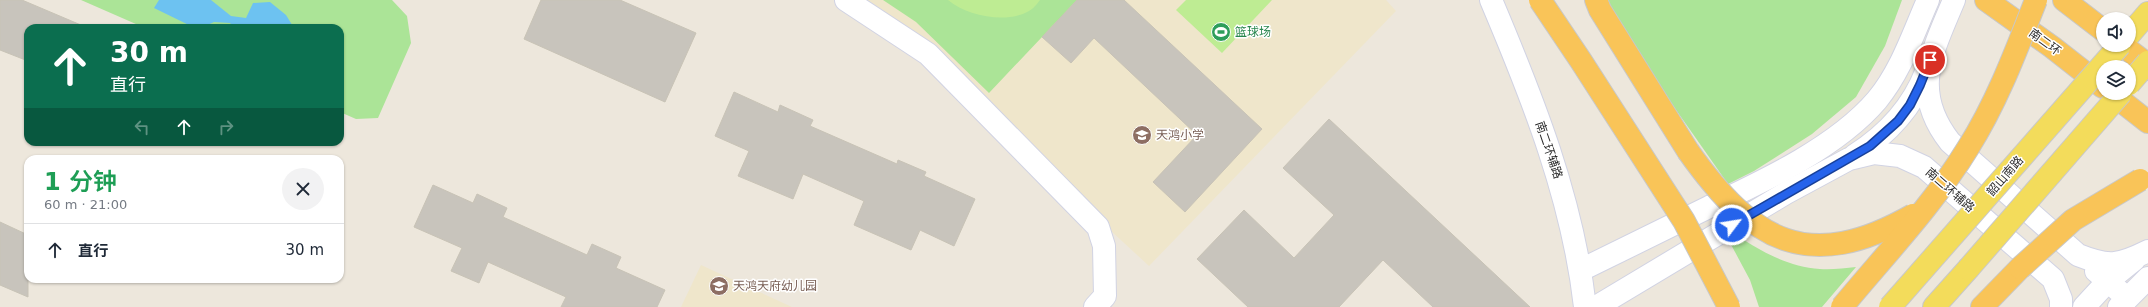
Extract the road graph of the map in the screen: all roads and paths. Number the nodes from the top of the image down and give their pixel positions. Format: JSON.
{"nodes":[{"id":1,"x":846,"y":0,"type":"edge"},
{"id":2,"x":1491,"y":0,"type":"edge"},
{"id":3,"x":1540,"y":0,"type":"edge"},
{"id":4,"x":1596,"y":0,"type":"edge"},
{"id":5,"x":1928,"y":0,"type":"edge"},
{"id":6,"x":1986,"y":0,"type":"edge"},
{"id":7,"x":2036,"y":0,"type":"edge"},
{"id":8,"x":2064,"y":0,"type":"edge"},
{"id":9,"x":1953,"y":2,"type":"edge"},
{"id":10,"x":2148,"y":13,"type":"edge"},
{"id":11,"x":2096,"y":25,"type":"edge"},
{"id":12,"x":2136,"y":27,"type":"edge"},
{"id":13,"x":2115,"y":52,"type":"edge"},
{"id":14,"x":2130,"y":52,"type":"edge"},
{"id":15,"x":1930,"y":60,"type":"junction"},
{"id":16,"x":2148,"y":62,"type":"edge"},
{"id":17,"x":2148,"y":65,"type":"edge"},
{"id":18,"x":2136,"y":76,"type":"edge"},
{"id":19,"x":2096,"y":82,"type":"edge"},
{"id":20,"x":1888,"y":85,"type":"junction"},
{"id":21,"x":2115,"y":100,"type":"edge"},
{"id":22,"x":2120,"y":100,"type":"edge"},
{"id":23,"x":1910,"y":105,"type":"junction"},
{"id":24,"x":1864,"y":114,"type":"junction"},
{"id":25,"x":2148,"y":122,"type":"edge"},
{"id":26,"x":1886,"y":132,"type":"junction"},
{"id":27,"x":1950,"y":142,"type":"junction"},
{"id":28,"x":1849,"y":159,"type":"junction"},
{"id":29,"x":1924,"y":167,"type":"junction"},
{"id":30,"x":2148,"y":176,"type":"edge"},
{"id":31,"x":1923,"y":209,"type":"junction"},
{"id":32,"x":2147,"y":251,"type":"edge"},
{"id":33,"x":2078,"y":255,"type":"junction"},
{"id":34,"x":2020,"y":268,"type":"junction"},
{"id":35,"x":1581,"y":270,"type":"junction"},
{"id":36,"x":2148,"y":278,"type":"edge"},
{"id":37,"x":2053,"y":279,"type":"junction"},
{"id":38,"x":2108,"y":281,"type":"junction"},
{"id":39,"x":2123,"y":302,"type":"edge"},
{"id":40,"x":1105,"y":303,"type":"edge"},
{"id":41,"x":1585,"y":307,"type":"edge"},
{"id":42,"x":1596,"y":307,"type":"edge"},
{"id":43,"x":1729,"y":307,"type":"edge"},
{"id":44,"x":1842,"y":307,"type":"edge"},
{"id":45,"x":1890,"y":307,"type":"edge"},
{"id":46,"x":1934,"y":307,"type":"edge"},
{"id":47,"x":1982,"y":307,"type":"edge"},
{"id":48,"x":1997,"y":307,"type":"edge"},
{"id":49,"x":2061,"y":307,"type":"edge"},
{"id":50,"x":2085,"y":307,"type":"edge"}],
"edges":[{"from":1,"to":40,"type":"street"},
{"from":2,"to":35,"type":"street","name":"南二环辅路"},
{"from":3,"to":43,"type":"highway","bridge":true},
{"from":4,"to":31,"type":"highway","bridge":true},
{"from":5,"to":20,"type":"street"},
{"from":6,"to":19,"type":"highway","name":"南二环"},
{"from":7,"to":31,"type":"highway","bridge":true},
{"from":8,"to":11,"type":"highway"},
{"from":9,"to":15,"type":"street"},
{"from":10,"to":12,"type":"main road"},
{"from":13,"to":45,"type":"main road","name":"韶山南路","bridge":true},
{"from":14,"to":17,"type":"highway"},
{"from":15,"to":23,"type":"street"},
{"from":15,"to":27,"type":"street"},
{"from":16,"to":18,"type":"main road","bridge":true},
{"from":20,"to":23,"type":"street"},
{"from":20,"to":24,"type":"street"},
{"from":21,"to":46,"type":"main road","bridge":true},
{"from":22,"to":25,"type":"highway"},
{"from":23,"to":26,"type":"street"},
{"from":23,"to":27,"type":"street"},
{"from":24,"to":26,"type":"street"},
{"from":24,"to":35,"type":"street"},
{"from":26,"to":28,"type":"street"},
{"from":26,"to":29,"type":"street"},
{"from":27,"to":33,"type":"street"},
{"from":28,"to":29,"type":"street","name":"南二环辅路"},
{"from":28,"to":42,"type":"street","name":"南二环辅路"},
{"from":29,"to":37,"type":"street","name":"南二环辅路"},
{"from":30,"to":34,"type":"highway","bridge":true},
{"from":31,"to":44,"type":"highway","bridge":true},
{"from":32,"to":33,"type":"street"},
{"from":32,"to":38,"type":"street"},
{"from":33,"to":38,"type":"street"},
{"from":34,"to":47,"type":"highway"},
{"from":34,"to":48,"type":"highway"},
{"from":35,"to":41,"type":"street","name":"南二环辅路"},
{"from":36,"to":39,"type":"street"},
{"from":37,"to":49,"type":"street","name":"南二环辅路"},
{"from":37,"to":50,"type":"street"},
{"from":38,"to":39,"type":"street"},
{"from":38,"to":50,"type":"street"}]}
